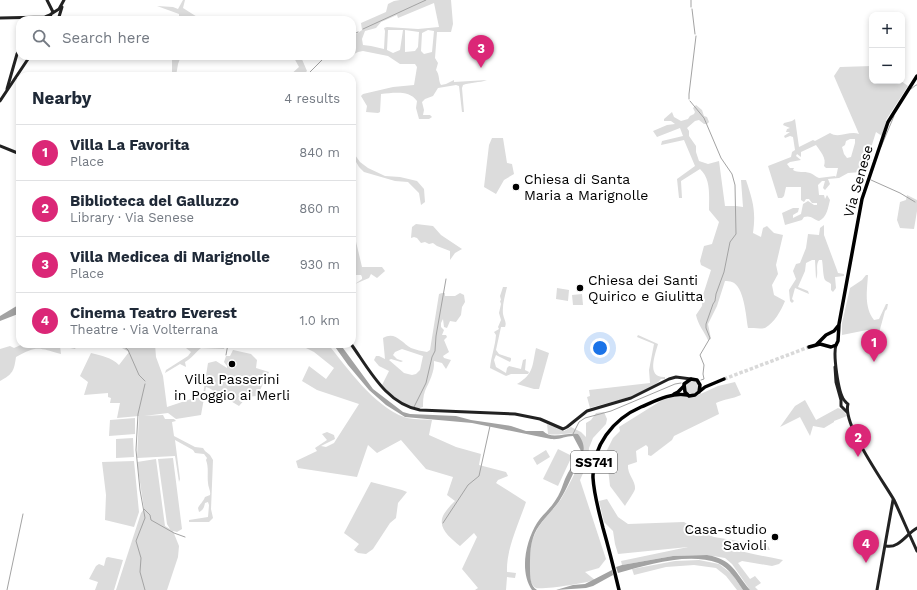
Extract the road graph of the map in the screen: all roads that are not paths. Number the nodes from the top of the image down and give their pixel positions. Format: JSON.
{"nodes":[{"id":1,"x":47,"y":0,"type":"edge"},
{"id":2,"x":64,"y":0,"type":"edge"},
{"id":3,"x":54,"y":12,"type":"junction"},
{"id":4,"x":52,"y":16,"type":"edge"},
{"id":5,"x":60,"y":16,"type":"joint"},
{"id":6,"x":0,"y":18,"type":"edge"},
{"id":7,"x":16,"y":18,"type":"edge"},
{"id":8,"x":16,"y":59,"type":"edge"},
{"id":9,"x":27,"y":60,"type":"edge"},
{"id":10,"x":20,"y":72,"type":"edge"},
{"id":11,"x":917,"y":76,"type":"edge"},
{"id":12,"x":16,"y":78,"type":"edge"},
{"id":13,"x":6,"y":93,"type":"junction"},
{"id":14,"x":0,"y":101,"type":"edge"},
{"id":15,"x":0,"y":146,"type":"edge"},
{"id":16,"x":16,"y":152,"type":"edge"},
{"id":17,"x":840,"y":324,"type":"junction"},
{"id":18,"x":827,"y":334,"type":"junction"},
{"id":19,"x":838,"y":339,"type":"junction"},
{"id":20,"x":816,"y":344,"type":"junction"},
{"id":21,"x":836,"y":345,"type":"junction"},
{"id":22,"x":828,"y":346,"type":"junction"},
{"id":23,"x":809,"y":347,"type":"tunnel mouth"},
{"id":24,"x":354,"y":348,"type":"edge"},
{"id":25,"x":835,"y":359,"type":"junction"},
{"id":26,"x":681,"y":378,"type":"junction"},
{"id":27,"x":691,"y":379,"type":"junction"},
{"id":28,"x":724,"y":379,"type":"tunnel mouth"},
{"id":29,"x":699,"y":384,"type":"junction"},
{"id":30,"x":711,"y":384,"type":"junction"},
{"id":31,"x":684,"y":385,"type":"junction"},
{"id":32,"x":699,"y":392,"type":"junction"},
{"id":33,"x":687,"y":395,"type":"junction"},
{"id":34,"x":667,"y":397,"type":"junction"},
{"id":35,"x":843,"y":402,"type":"junction"},
{"id":36,"x":845,"y":408,"type":"junction"},
{"id":37,"x":893,"y":500,"type":"junction"},
{"id":38,"x":917,"y":528,"type":"edge"},
{"id":39,"x":909,"y":534,"type":"junction"},
{"id":40,"x":886,"y":546,"type":"junction"},
{"id":41,"x":917,"y":551,"type":"edge"},
{"id":42,"x":619,"y":590,"type":"edge"},
{"id":43,"x":877,"y":590,"type":"edge"}],
"edges":[{"from":1,"to":3,"type":"main road"},
{"from":2,"to":3,"type":"main road"},
{"from":2,"to":5,"type":"main road"},
{"from":3,"to":4,"type":"main road"},
{"from":3,"to":5,"type":"main road"},
{"from":6,"to":7,"type":"main road"},
{"from":8,"to":13,"type":"main road"},
{"from":9,"to":10,"type":"main road"},
{"from":11,"to":17,"type":"main road","name":"Via Senese"},
{"from":12,"to":13,"type":"main road"},
{"from":13,"to":14,"type":"main road"},
{"from":15,"to":16,"type":"main road"},
{"from":17,"to":18,"type":"main road"},
{"from":17,"to":19,"type":"main road","name":"Via Senese"},
{"from":18,"to":19,"type":"main road"},
{"from":18,"to":20,"type":"main road"},
{"from":18,"to":22,"type":"main road","name":"Via Senese"},
{"from":19,"to":21,"type":"main road","name":"Via Senese"},
{"from":20,"to":22,"type":"main road"},
{"from":20,"to":23,"type":"main road"},
{"from":21,"to":22,"type":"main road"},
{"from":21,"to":25,"type":"main road","name":"Via Senese"},
{"from":22,"to":25,"type":"main road","name":"Via Senese"},
{"from":24,"to":26,"type":"main road"},
{"from":25,"to":35,"type":"main road","name":"Via Senese"},
{"from":26,"to":27,"type":"main road"},
{"from":26,"to":31,"type":"main road"},
{"from":27,"to":29,"type":"main road"},
{"from":27,"to":31,"type":"main road","number":"SS741"},
{"from":28,"to":30,"type":"main road","number":"SS741"},
{"from":29,"to":30,"type":"main road","number":"SS741"},
{"from":29,"to":32,"type":"main road"},
{"from":30,"to":32,"type":"main road","number":"SS741"},
{"from":31,"to":33,"type":"main road"},
{"from":31,"to":34,"type":"main road","number":"SS741"},
{"from":32,"to":33,"type":"main road","number":"SS741"},
{"from":33,"to":34,"type":"main road","number":"SS741"},
{"from":34,"to":42,"type":"main road","number":"SS741"},
{"from":35,"to":36,"type":"main road","name":"Via Senese"},
{"from":35,"to":36,"type":"main road","name":"Via Senese"},
{"from":36,"to":37,"type":"main road","name":"Via Senese"},
{"from":37,"to":39,"type":"main road","name":"Via Senese"},
{"from":37,"to":40,"type":"main road"},
{"from":38,"to":39,"type":"main road"},
{"from":39,"to":40,"type":"main road"},
{"from":39,"to":41,"type":"main road","name":"Via Senese"},
{"from":40,"to":43,"type":"main road"}]}
